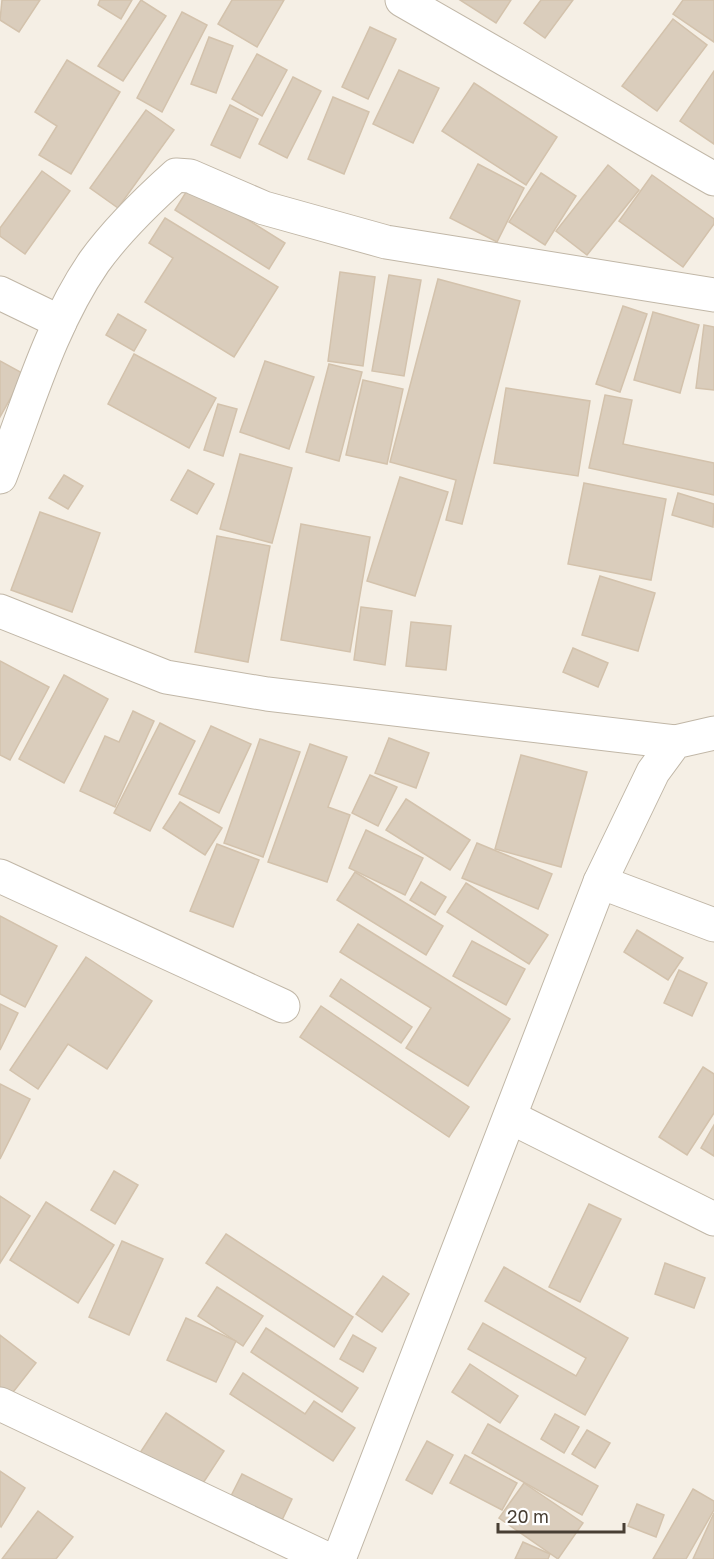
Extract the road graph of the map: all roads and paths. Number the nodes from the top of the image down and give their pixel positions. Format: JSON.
{"nodes":[{"id":1,"x":402,"y":0,"type":"edge"},
{"id":2,"x":714,"y":179,"type":"edge"},
{"id":3,"x":0,"y":293,"type":"edge"},
{"id":4,"x":714,"y":295,"type":"edge"},
{"id":5,"x":60,"y":322,"type":"junction"},
{"id":6,"x":0,"y":477,"type":"edge"},
{"id":7,"x":0,"y":611,"type":"edge"},
{"id":8,"x":714,"y":733,"type":"edge"},
{"id":9,"x":675,"y":742,"type":"junction"},
{"id":10,"x":0,"y":876,"type":"edge"},
{"id":11,"x":600,"y":882,"type":"junction"},
{"id":12,"x":714,"y":924,"type":"edge"},
{"id":13,"x":283,"y":1006,"type":"dead end"},
{"id":14,"x":510,"y":1117,"type":"junction"},
{"id":15,"x":714,"y":1219,"type":"edge"},
{"id":16,"x":0,"y":1404,"type":"edge"},
{"id":17,"x":327,"y":1559,"type":"edge"},
{"id":18,"x":339,"y":1559,"type":"edge"}],
"edges":[{"from":1,"to":2,"type":"street"},
{"from":3,"to":5,"type":"street"},
{"from":4,"to":5,"type":"street"},
{"from":5,"to":6,"type":"street"},
{"from":7,"to":9,"type":"street"},
{"from":8,"to":9,"type":"street"},
{"from":9,"to":11,"type":"street"},
{"from":10,"to":13,"type":"street"},
{"from":11,"to":12,"type":"street"},
{"from":11,"to":14,"type":"street"},
{"from":14,"to":15,"type":"street"},
{"from":14,"to":18,"type":"street"},
{"from":16,"to":17,"type":"street"}]}
